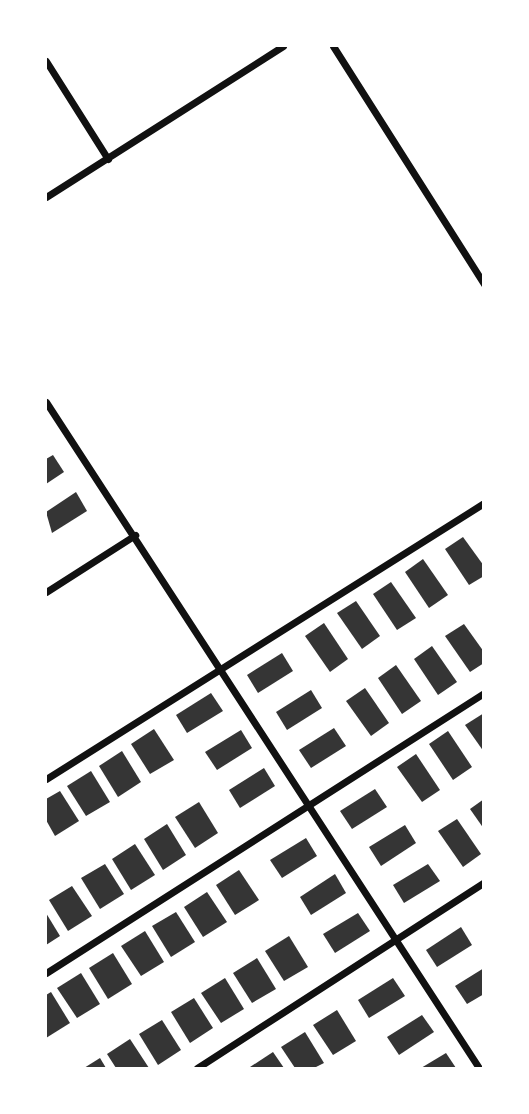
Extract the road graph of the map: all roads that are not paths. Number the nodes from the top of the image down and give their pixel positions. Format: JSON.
{"nodes":[{"id":1,"x":283,"y":46,"type":"edge"},
{"id":2,"x":333,"y":46,"type":"edge"},
{"id":3,"x":46,"y":61,"type":"edge"},
{"id":4,"x":108,"y":159,"type":"junction"},
{"id":5,"x":46,"y":197,"type":"edge"},
{"id":6,"x":484,"y":284,"type":"edge"},
{"id":7,"x":46,"y":403,"type":"edge"},
{"id":8,"x":484,"y":503,"type":"edge"},
{"id":9,"x":135,"y":536,"type":"junction"},
{"id":10,"x":46,"y":592,"type":"edge"},
{"id":11,"x":220,"y":667,"type":"junction"},
{"id":12,"x":484,"y":693,"type":"edge"},
{"id":13,"x":46,"y":779,"type":"edge"},
{"id":14,"x":310,"y":802,"type":"junction"},
{"id":15,"x":484,"y":883,"type":"edge"},
{"id":16,"x":395,"y":939,"type":"junction"},
{"id":17,"x":46,"y":973,"type":"edge"},
{"id":18,"x":197,"y":1069,"type":"edge"},
{"id":19,"x":479,"y":1069,"type":"edge"}],
"edges":[{"from":1,"to":4,"type":"street"},
{"from":2,"to":6,"type":"street"},
{"from":3,"to":4,"type":"street"},
{"from":4,"to":5,"type":"street"},
{"from":7,"to":9,"type":"street"},
{"from":8,"to":11,"type":"street"},
{"from":9,"to":10,"type":"street"},
{"from":9,"to":11,"type":"street"},
{"from":11,"to":13,"type":"street"},
{"from":11,"to":14,"type":"street"},
{"from":12,"to":14,"type":"street"},
{"from":14,"to":16,"type":"street"},
{"from":14,"to":17,"type":"street"},
{"from":15,"to":16,"type":"street"},
{"from":16,"to":18,"type":"street"},
{"from":16,"to":19,"type":"street"}]}
